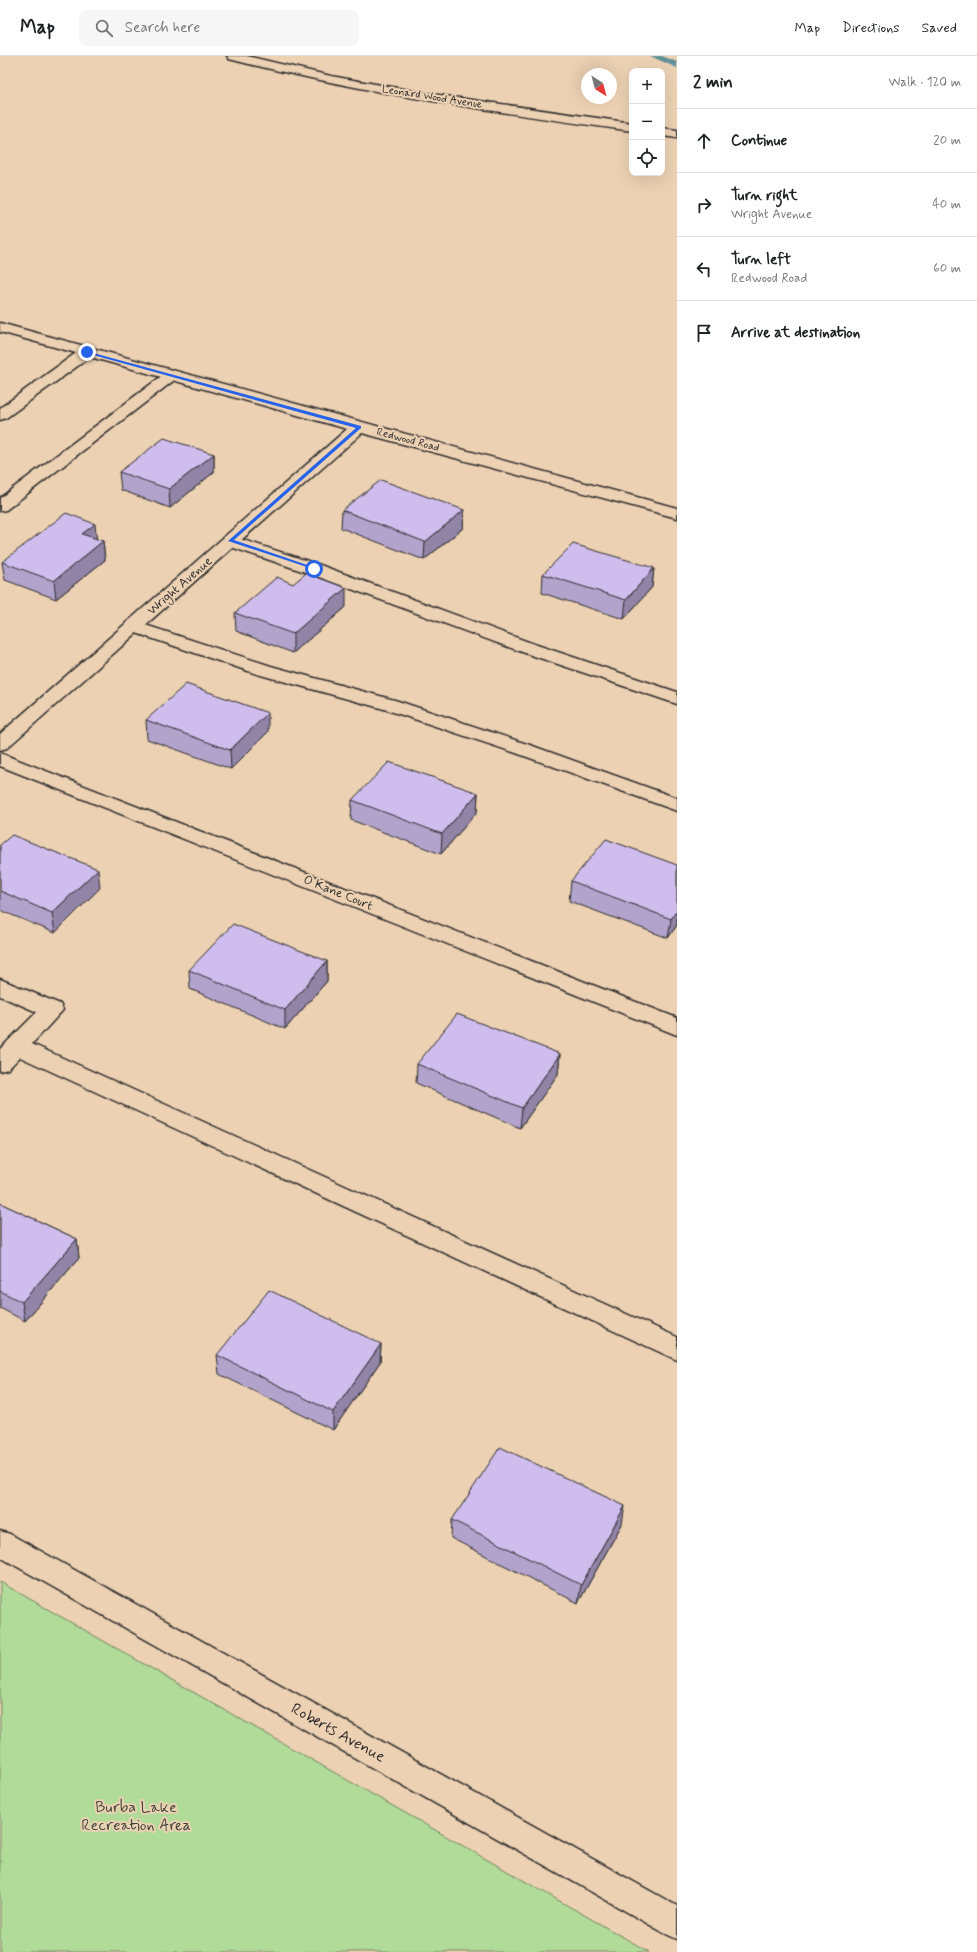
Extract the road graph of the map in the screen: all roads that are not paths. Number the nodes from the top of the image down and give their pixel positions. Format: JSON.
{"nodes":[{"id":1,"x":233,"y":56,"type":"edge"},
{"id":2,"x":629,"y":127,"type":"edge"},
{"id":3,"x":665,"y":132,"type":"edge"},
{"id":4,"x":677,"y":134,"type":"edge"},
{"id":5,"x":0,"y":327,"type":"edge"},
{"id":6,"x":87,"y":352,"type":"junction"},
{"id":7,"x":172,"y":375,"type":"junction"},
{"id":8,"x":0,"y":415,"type":"edge"},
{"id":9,"x":359,"y":427,"type":"junction"},
{"id":10,"x":0,"y":506,"type":"edge"},
{"id":11,"x":677,"y":513,"type":"edge"},
{"id":12,"x":230,"y":541,"type":"junction"},
{"id":13,"x":133,"y":626,"type":"junction"},
{"id":14,"x":677,"y":698,"type":"edge"},
{"id":15,"x":0,"y":744,"type":"edge"},
{"id":16,"x":0,"y":759,"type":"edge"},
{"id":17,"x":677,"y":805,"type":"edge"},
{"id":18,"x":0,"y":987,"type":"edge"},
{"id":19,"x":677,"y":1027,"type":"edge"},
{"id":20,"x":17,"y":1046,"type":"junction"},
{"id":21,"x":0,"y":1063,"type":"edge"},
{"id":22,"x":677,"y":1349,"type":"edge"},
{"id":23,"x":0,"y":1543,"type":"edge"},
{"id":24,"x":677,"y":1924,"type":"edge"}],
"edges":[{"from":1,"to":2,"type":"street","name":"Leonard Wood Avenue"},
{"from":3,"to":4,"type":"street"},
{"from":5,"to":6,"type":"street","name":"Redwood Road"},
{"from":6,"to":7,"type":"street","name":"Redwood Road"},
{"from":6,"to":8,"type":"street"},
{"from":7,"to":9,"type":"street","name":"Redwood Road"},
{"from":7,"to":10,"type":"street"},
{"from":9,"to":11,"type":"street","name":"Redwood Road"},
{"from":9,"to":12,"type":"street","name":"Wright Avenue"},
{"from":12,"to":13,"type":"street","name":"Wright Avenue"},
{"from":12,"to":14,"type":"street"},
{"from":13,"to":15,"type":"street","name":"Wright Avenue"},
{"from":13,"to":17,"type":"street"},
{"from":16,"to":19,"type":"street","name":"O Kane Court"},
{"from":18,"to":20,"type":"street"},
{"from":20,"to":21,"type":"street"},
{"from":20,"to":22,"type":"street"},
{"from":23,"to":24,"type":"street","name":"Roberts Avenue"}]}
